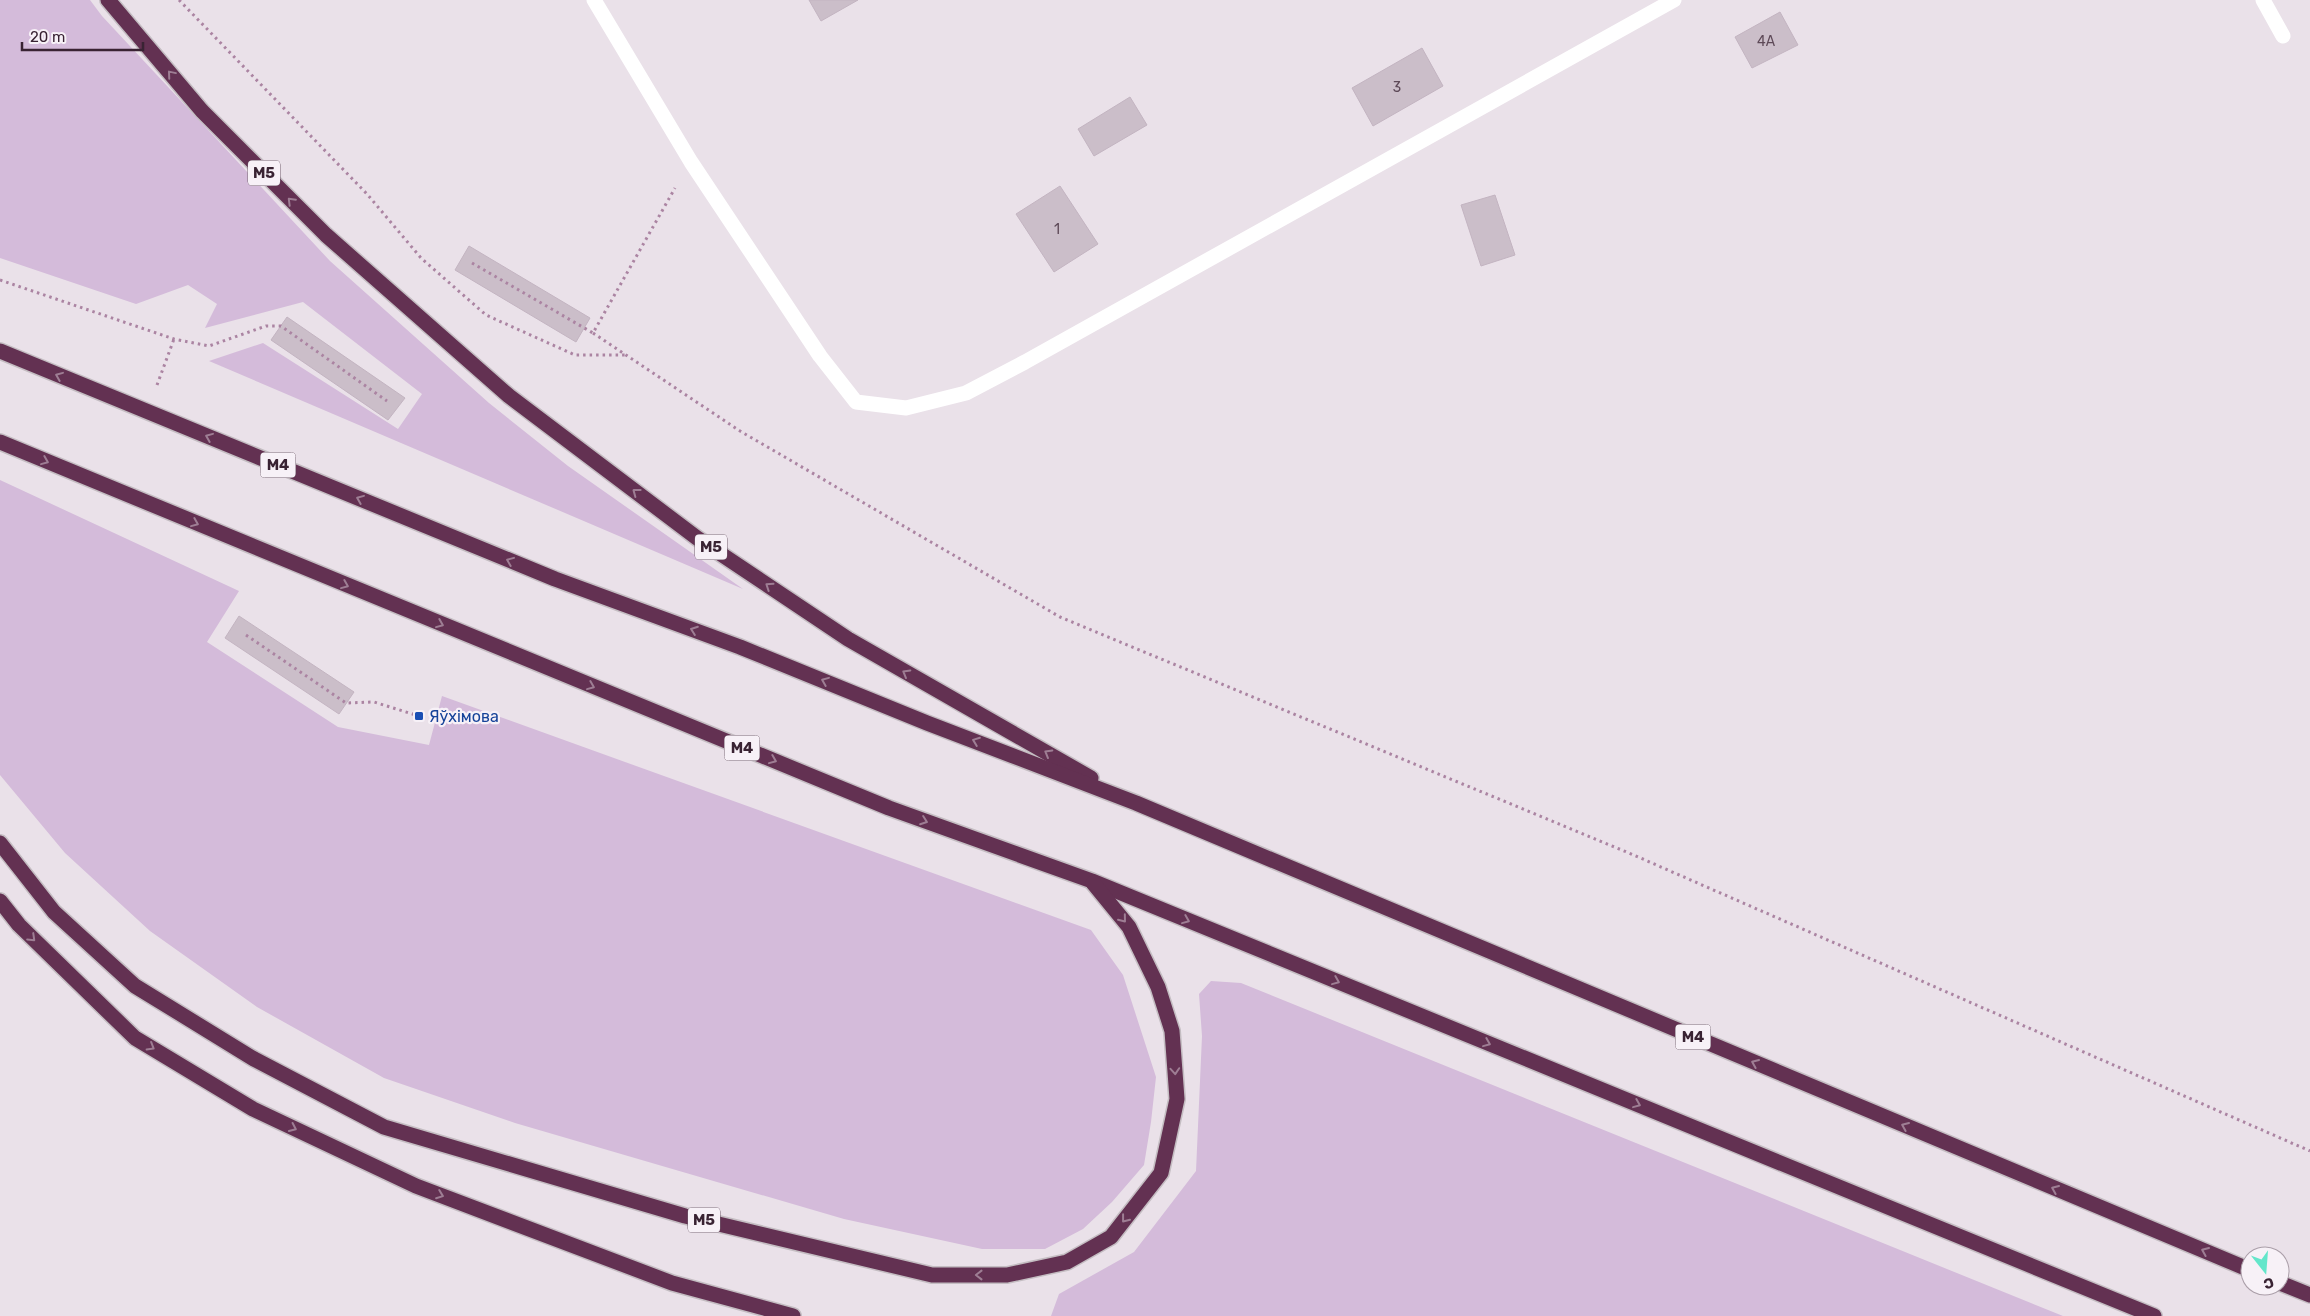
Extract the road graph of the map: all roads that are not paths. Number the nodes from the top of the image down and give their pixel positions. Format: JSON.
{"nodes":[{"id":1,"x":108,"y":0,"type":"edge"},
{"id":2,"x":594,"y":0,"type":"edge"},
{"id":3,"x":1674,"y":0,"type":"edge"},
{"id":4,"x":2263,"y":0,"type":"edge"},
{"id":5,"x":2283,"y":36,"type":"dead end"},
{"id":6,"x":0,"y":351,"type":"edge"},
{"id":7,"x":0,"y":442,"type":"edge"},
{"id":8,"x":1136,"y":803,"type":"junction"},
{"id":9,"x":0,"y":843,"type":"edge"},
{"id":10,"x":1092,"y":881,"type":"junction"},
{"id":11,"x":0,"y":901,"type":"edge"},
{"id":12,"x":2240,"y":1266,"type":"edge"},
{"id":13,"x":2290,"y":1287,"type":"edge"},
{"id":14,"x":2310,"y":1295,"type":"edge"},
{"id":15,"x":793,"y":1316,"type":"edge"},
{"id":16,"x":2154,"y":1316,"type":"edge"}],
"edges":[{"from":8,"to":1,"type":"highway","number":"М5","one_way":true},
{"from":2,"to":3,"type":"street"},
{"from":4,"to":5,"type":"street"},
{"from":8,"to":6,"type":"highway","number":"М4","one_way":true},
{"from":7,"to":10,"type":"highway","number":"М4","one_way":true},
{"from":12,"to":8,"type":"highway","number":"М4","one_way":true},
{"from":10,"to":9,"type":"highway","number":"М5","one_way":true},
{"from":10,"to":16,"type":"highway","number":"М4","one_way":true},
{"from":11,"to":15,"type":"highway","one_way":true},
{"from":13,"to":14,"type":"highway"}]}
